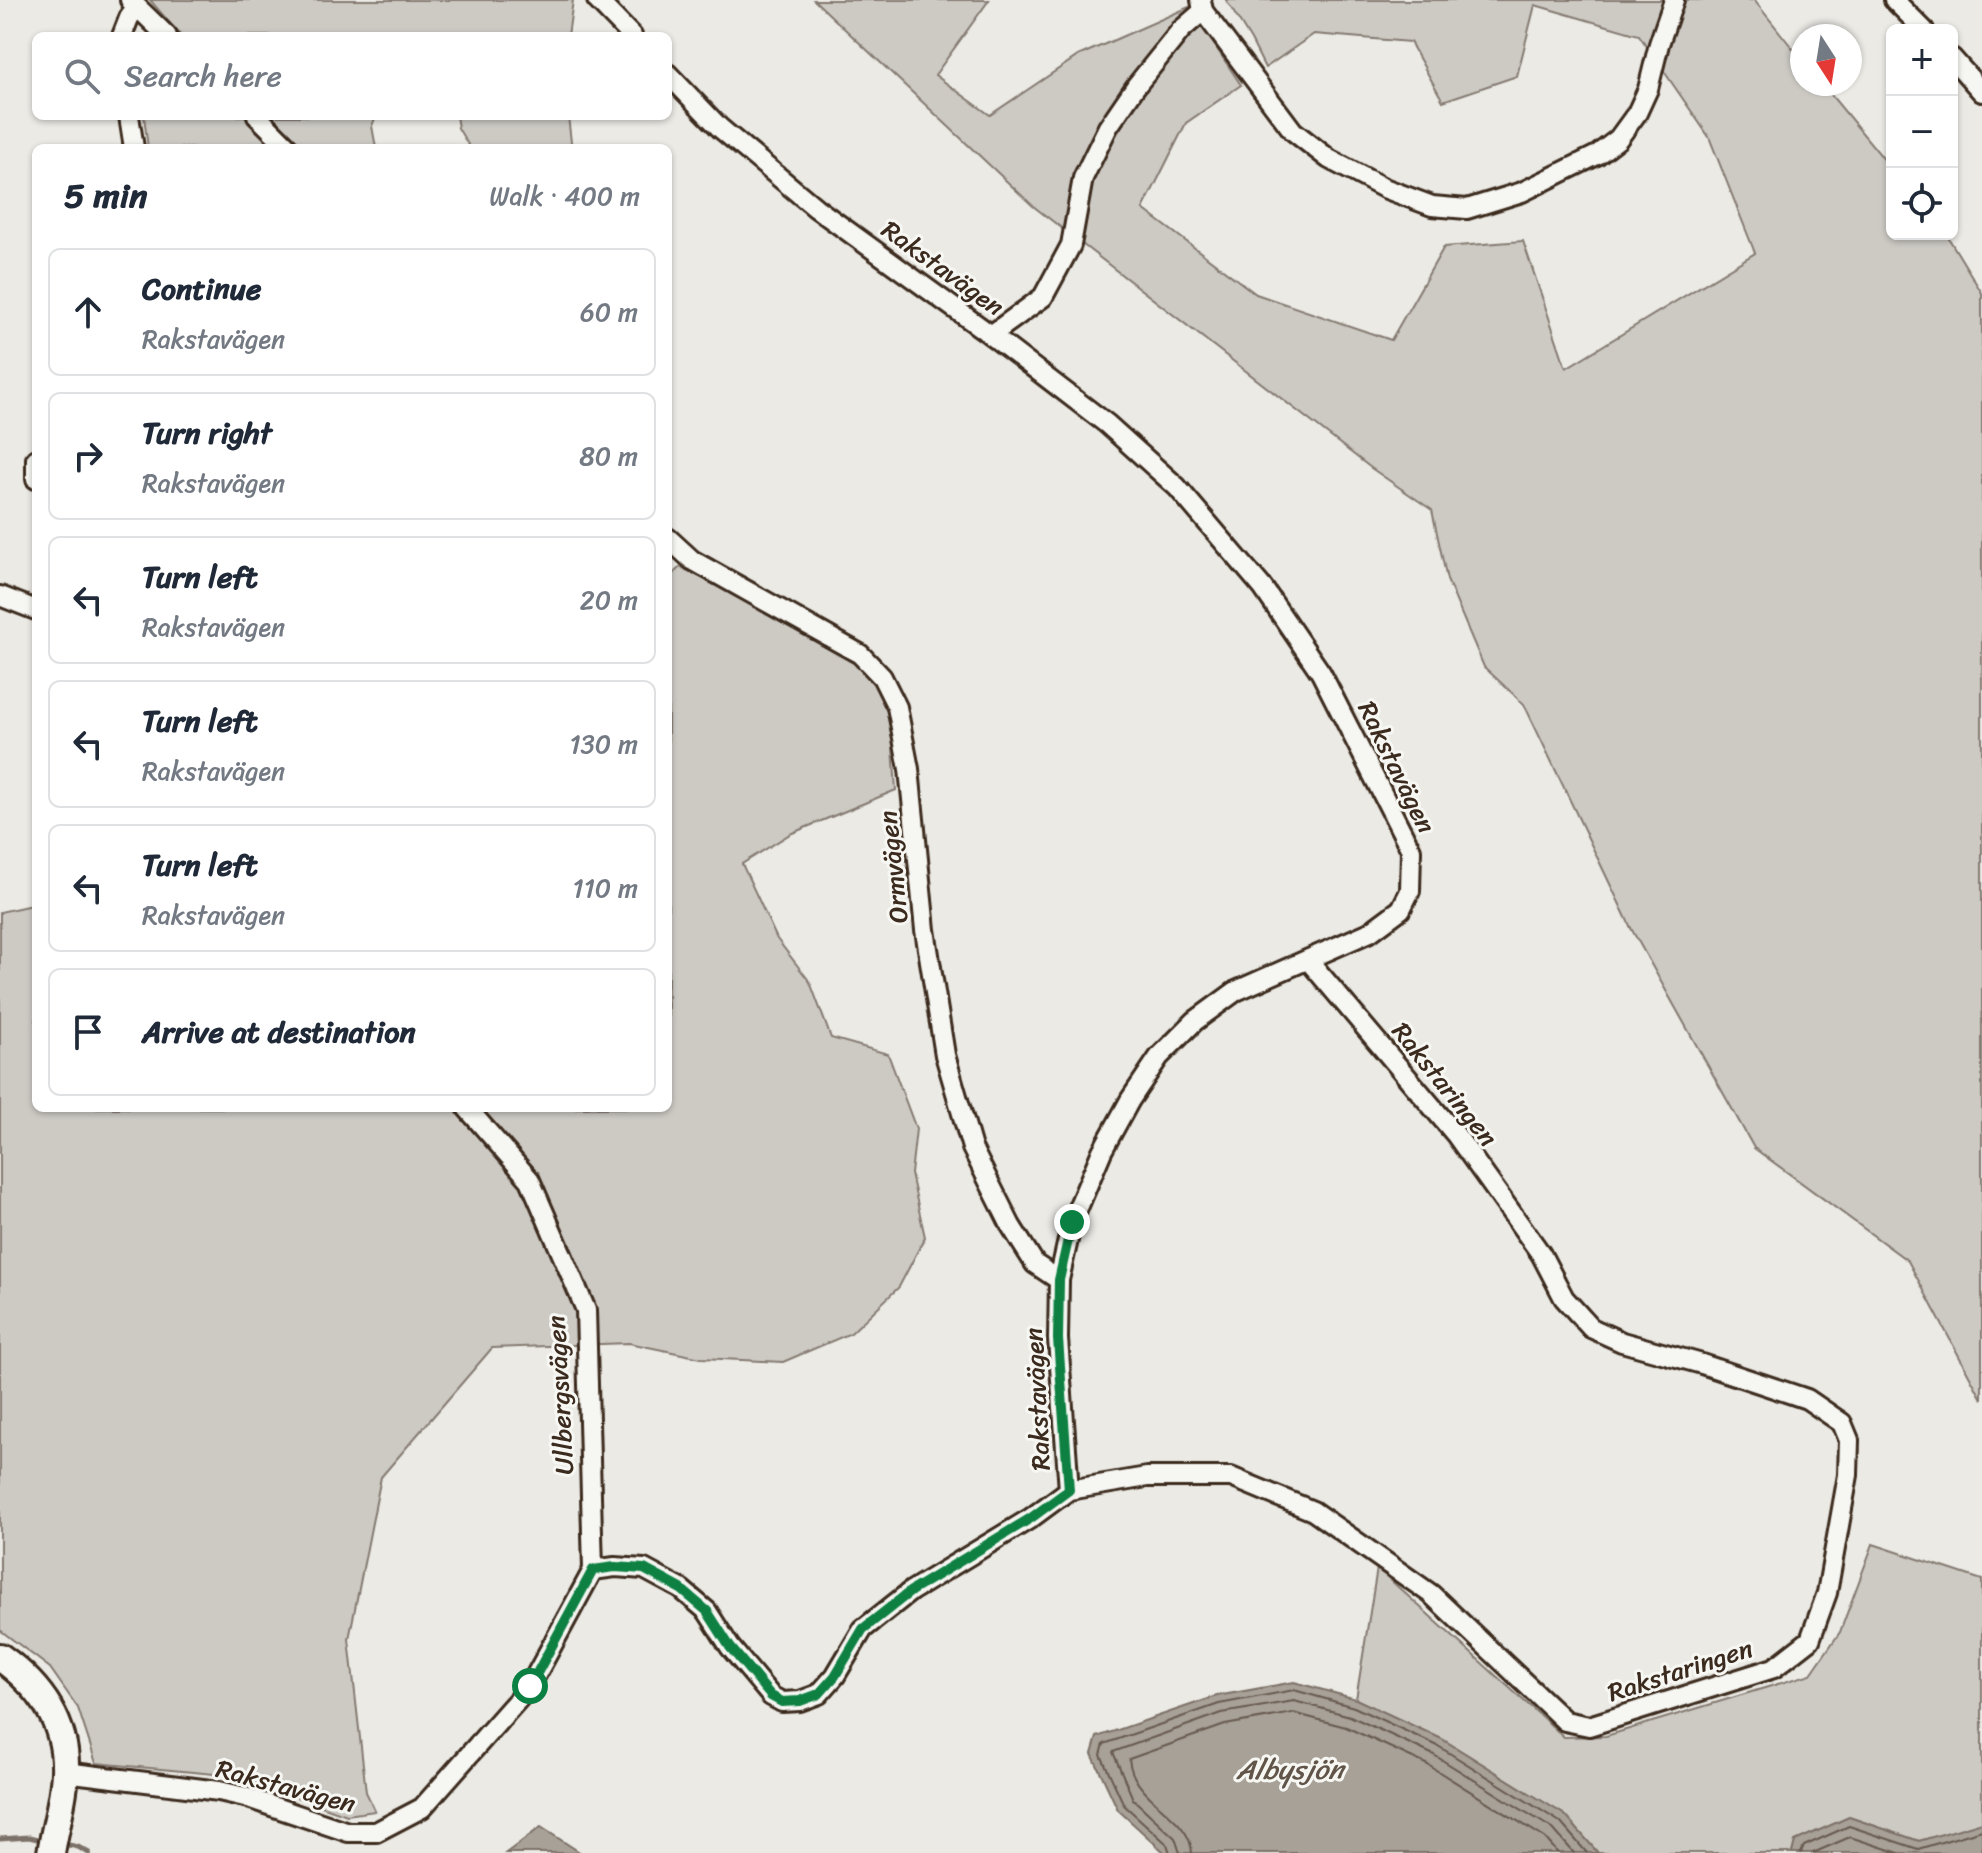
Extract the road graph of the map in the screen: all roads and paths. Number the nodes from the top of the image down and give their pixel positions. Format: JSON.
{"nodes":[{"id":1,"x":597,"y":0,"type":"edge"},
{"id":2,"x":1674,"y":0,"type":"edge"},
{"id":3,"x":1894,"y":0,"type":"edge"},
{"id":4,"x":133,"y":4,"type":"edge"},
{"id":5,"x":1202,"y":5,"type":"edge"},
{"id":6,"x":1918,"y":24,"type":"edge"},
{"id":7,"x":124,"y":32,"type":"edge"},
{"id":8,"x":163,"y":32,"type":"edge"},
{"id":9,"x":628,"y":32,"type":"edge"},
{"id":10,"x":1958,"y":65,"type":"edge"},
{"id":11,"x":672,"y":78,"type":"edge"},
{"id":12,"x":1982,"y":92,"type":"edge"},
{"id":13,"x":130,"y":120,"type":"edge"},
{"id":14,"x":261,"y":120,"type":"edge"},
{"id":15,"x":133,"y":144,"type":"edge"},
{"id":16,"x":285,"y":144,"type":"edge"},
{"id":17,"x":991,"y":335,"type":"junction"},
{"id":18,"x":672,"y":542,"type":"edge"},
{"id":19,"x":0,"y":596,"type":"edge"},
{"id":20,"x":32,"y":608,"type":"edge"},
{"id":21,"x":1309,"y":961,"type":"junction"},
{"id":22,"x":470,"y":1112,"type":"edge"},
{"id":23,"x":1059,"y":1280,"type":"junction"},
{"id":24,"x":1069,"y":1490,"type":"junction"},
{"id":25,"x":593,"y":1570,"type":"junction"},
{"id":26,"x":0,"y":1657,"type":"edge"},
{"id":27,"x":65,"y":1772,"type":"junction"},
{"id":28,"x":51,"y":1853,"type":"edge"}],
"edges":[{"from":1,"to":9,"type":"street"},
{"from":2,"to":5,"type":"street"},
{"from":3,"to":6,"type":"street"},
{"from":4,"to":7,"type":"street"},
{"from":4,"to":8,"type":"street"},
{"from":5,"to":17,"type":"street"},
{"from":10,"to":12,"type":"street"},
{"from":11,"to":17,"type":"street","name":"Rakstavägen"},
{"from":13,"to":15,"type":"street"},
{"from":14,"to":16,"type":"street"},
{"from":17,"to":21,"type":"street","name":"Rakstavägen"},
{"from":18,"to":23,"type":"street","name":"Ormvägen"},
{"from":19,"to":20,"type":"street"},
{"from":21,"to":23,"type":"street","name":"Rakstavägen"},
{"from":21,"to":24,"type":"street","name":"Rakstaringen"},
{"from":22,"to":25,"type":"street","name":"Ullbergsvägen"},
{"from":23,"to":24,"type":"street","name":"Rakstavägen"},
{"from":24,"to":25,"type":"street","name":"Rakstavägen"},
{"from":25,"to":27,"type":"street","name":"Rakstavägen"},
{"from":26,"to":27,"type":"street"},
{"from":27,"to":28,"type":"street"}]}
